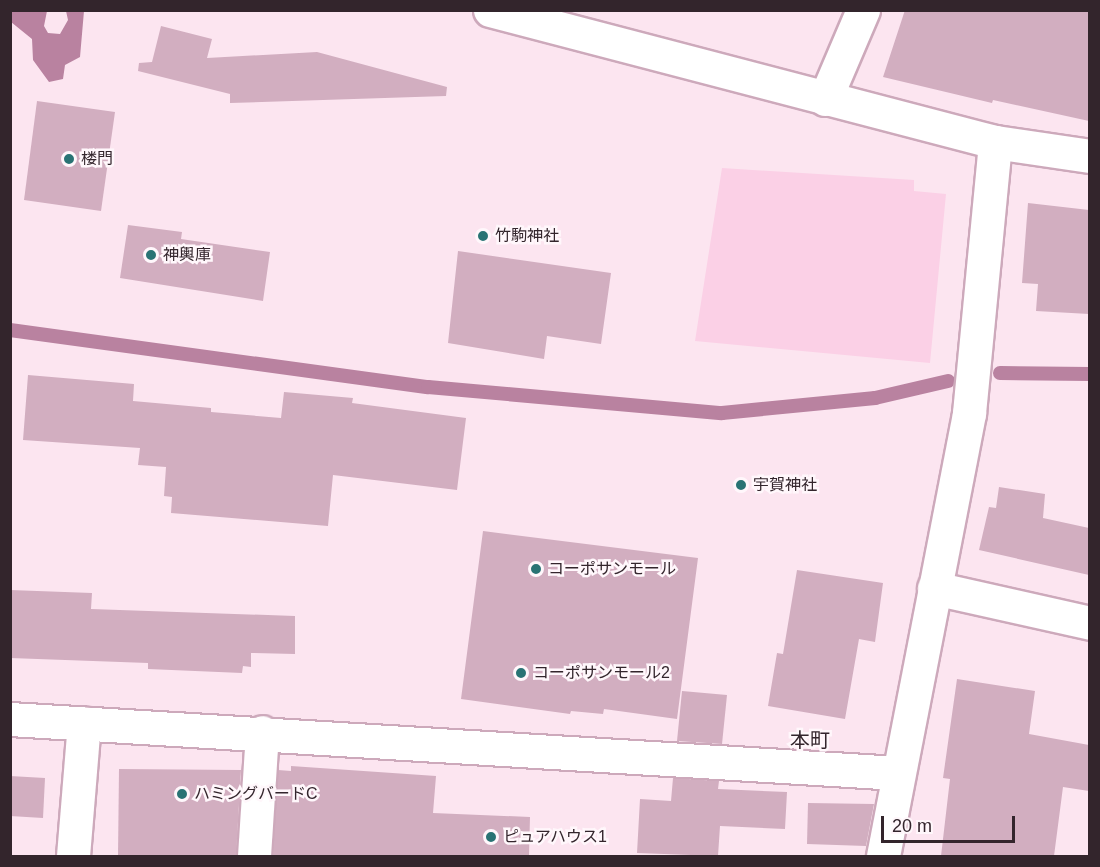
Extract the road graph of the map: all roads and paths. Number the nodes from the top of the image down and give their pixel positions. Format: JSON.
{"nodes":[{"id":1,"x":490,"y":10,"type":"edge"},
{"id":2,"x":863,"y":10,"type":"edge"},
{"id":3,"x":825,"y":99,"type":"junction"},
{"id":4,"x":995,"y":142,"type":"junction"},
{"id":5,"x":1089,"y":156,"type":"edge"},
{"id":6,"x":934,"y":588,"type":"junction"},
{"id":7,"x":1089,"y":623,"type":"edge"},
{"id":8,"x":10,"y":719,"type":"edge"},
{"id":9,"x":84,"y":723,"type":"junction"},
{"id":10,"x":262,"y":732,"type":"junction"},
{"id":11,"x":897,"y":773,"type":"junction"},
{"id":12,"x":74,"y":856,"type":"edge"},
{"id":13,"x":254,"y":856,"type":"edge"},
{"id":14,"x":884,"y":856,"type":"edge"}],
"edges":[{"from":1,"to":3,"type":"street"},
{"from":2,"to":3,"type":"street"},
{"from":3,"to":4,"type":"street"},
{"from":4,"to":5,"type":"street"},
{"from":4,"to":6,"type":"street"},
{"from":6,"to":7,"type":"street"},
{"from":6,"to":11,"type":"street"},
{"from":8,"to":9,"type":"street"},
{"from":9,"to":10,"type":"street"},
{"from":9,"to":12,"type":"street"},
{"from":10,"to":11,"type":"street"},
{"from":10,"to":13,"type":"street"},
{"from":11,"to":14,"type":"street"}]}
